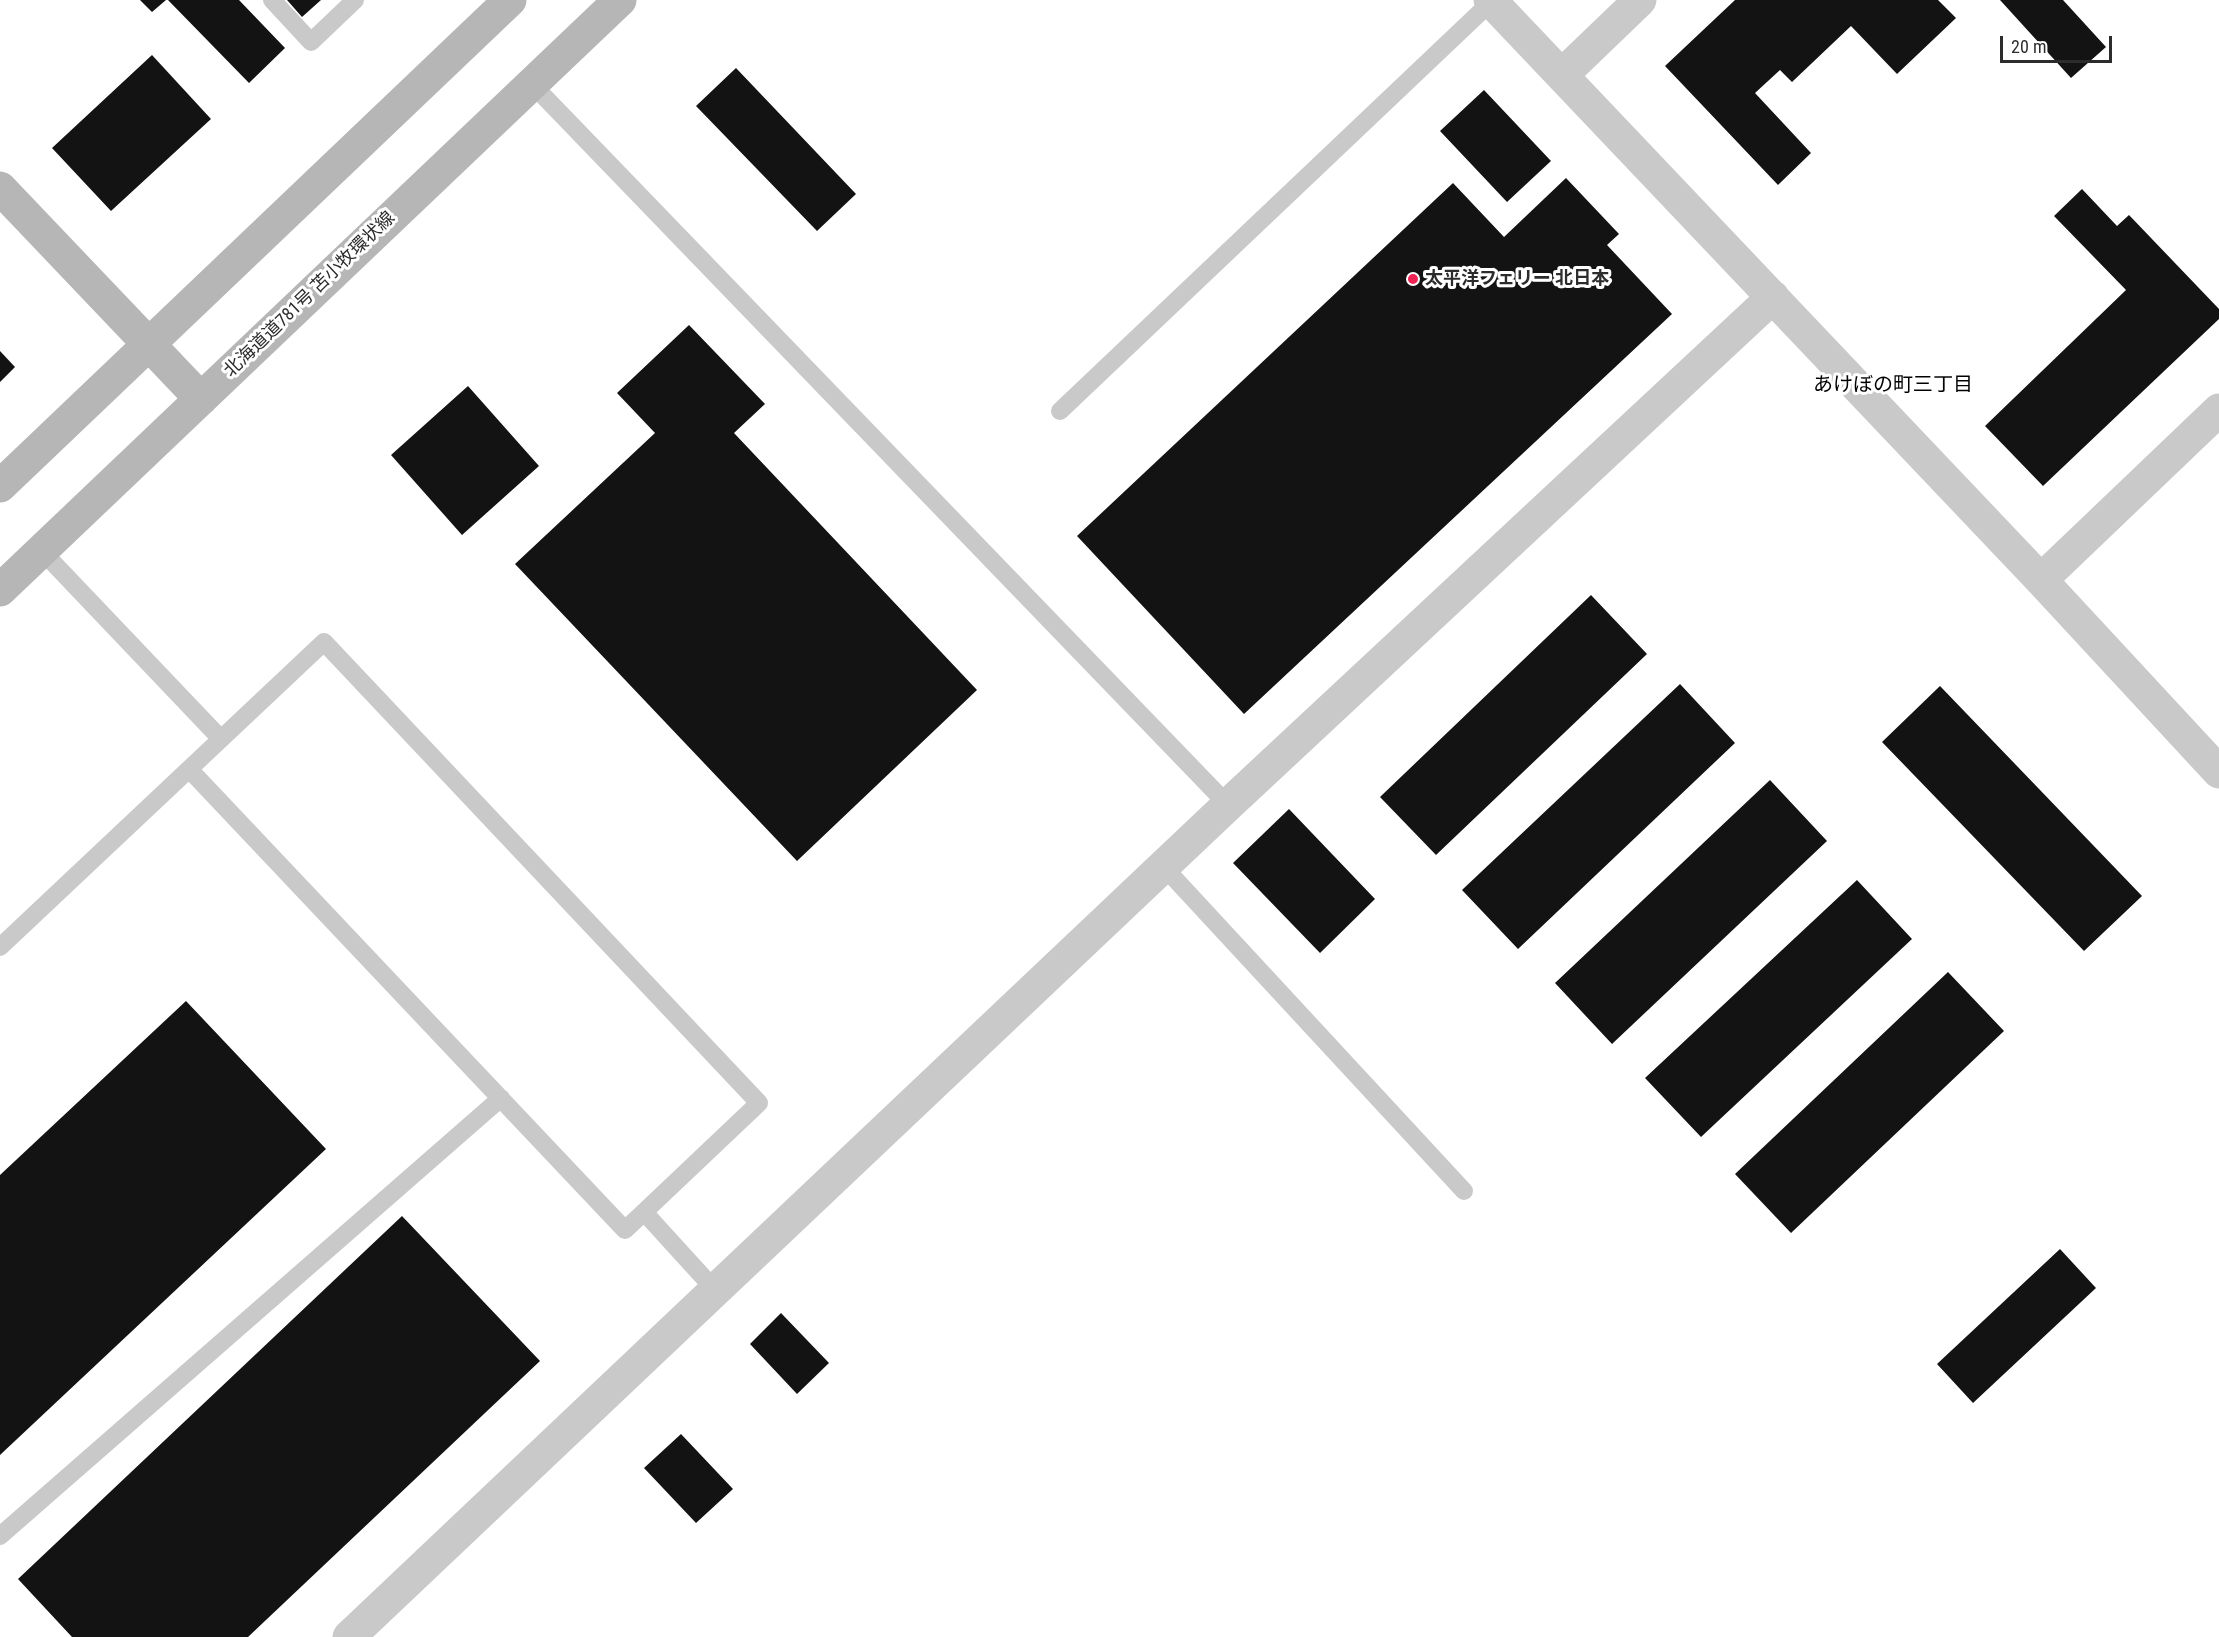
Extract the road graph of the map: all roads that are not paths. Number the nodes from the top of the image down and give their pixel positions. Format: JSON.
{"nodes":[{"id":1,"x":272,"y":0,"type":"edge"},
{"id":2,"x":355,"y":0,"type":"edge"},
{"id":3,"x":510,"y":0,"type":"edge"},
{"id":4,"x":620,"y":0,"type":"edge"},
{"id":5,"x":1640,"y":0,"type":"edge"},
{"id":6,"x":1491,"y":1,"type":"edge"},
{"id":7,"x":1562,"y":75,"type":"junction"},
{"id":8,"x":532,"y":84,"type":"junction"},
{"id":9,"x":0,"y":188,"type":"edge"},
{"id":10,"x":1773,"y":297,"type":"junction"},
{"id":11,"x":147,"y":344,"type":"junction"},
{"id":12,"x":201,"y":399,"type":"junction"},
{"id":13,"x":2219,"y":410,"type":"edge"},
{"id":14,"x":1060,"y":411,"type":"dead end"},
{"id":15,"x":0,"y":486,"type":"edge"},
{"id":16,"x":41,"y":550,"type":"junction"},
{"id":17,"x":2041,"y":580,"type":"junction"},
{"id":18,"x":0,"y":590,"type":"edge"},
{"id":19,"x":221,"y":739,"type":"junction"},
{"id":20,"x":189,"y":769,"type":"junction"},
{"id":21,"x":2219,"y":772,"type":"edge"},
{"id":22,"x":1227,"y":805,"type":"junction"},
{"id":23,"x":1163,"y":866,"type":"junction"},
{"id":24,"x":0,"y":947,"type":"edge"},
{"id":25,"x":501,"y":1098,"type":"junction"},
{"id":26,"x":1464,"y":1191,"type":"dead end"},
{"id":27,"x":644,"y":1212,"type":"junction"},
{"id":28,"x":715,"y":1290,"type":"junction"},
{"id":29,"x":0,"y":1536,"type":"edge"},
{"id":30,"x":349,"y":1637,"type":"edge"}],
"edges":[{"from":1,"to":2,"type":"lane"},
{"from":3,"to":11,"type":"main road"},
{"from":4,"to":8,"type":"main road","name":"北海道道781号 苫小牧環状線"},
{"from":5,"to":7,"type":"street"},
{"from":6,"to":7,"type":"street"},
{"from":6,"to":14,"type":"lane"},
{"from":7,"to":10,"type":"street"},
{"from":8,"to":12,"type":"main road","name":"北海道道781号 苫小牧環状線"},
{"from":8,"to":22,"type":"lane"},
{"from":9,"to":11,"type":"main road"},
{"from":10,"to":17,"type":"street"},
{"from":10,"to":22,"type":"street"},
{"from":11,"to":12,"type":"main road"},
{"from":11,"to":15,"type":"main road"},
{"from":12,"to":16,"type":"main road","name":"北海道道781号 苫小牧環状線"},
{"from":13,"to":17,"type":"street"},
{"from":16,"to":18,"type":"main road","name":"北海道道781号 苫小牧環状線"},
{"from":16,"to":19,"type":"lane"},
{"from":17,"to":21,"type":"street"},
{"from":19,"to":20,"type":"lane"},
{"from":19,"to":27,"type":"lane"},
{"from":20,"to":24,"type":"lane"},
{"from":20,"to":25,"type":"lane"},
{"from":22,"to":23,"type":"street"},
{"from":23,"to":26,"type":"lane"},
{"from":23,"to":28,"type":"street"},
{"from":25,"to":27,"type":"lane"},
{"from":25,"to":29,"type":"lane"},
{"from":27,"to":28,"type":"lane"},
{"from":28,"to":30,"type":"street"}]}
